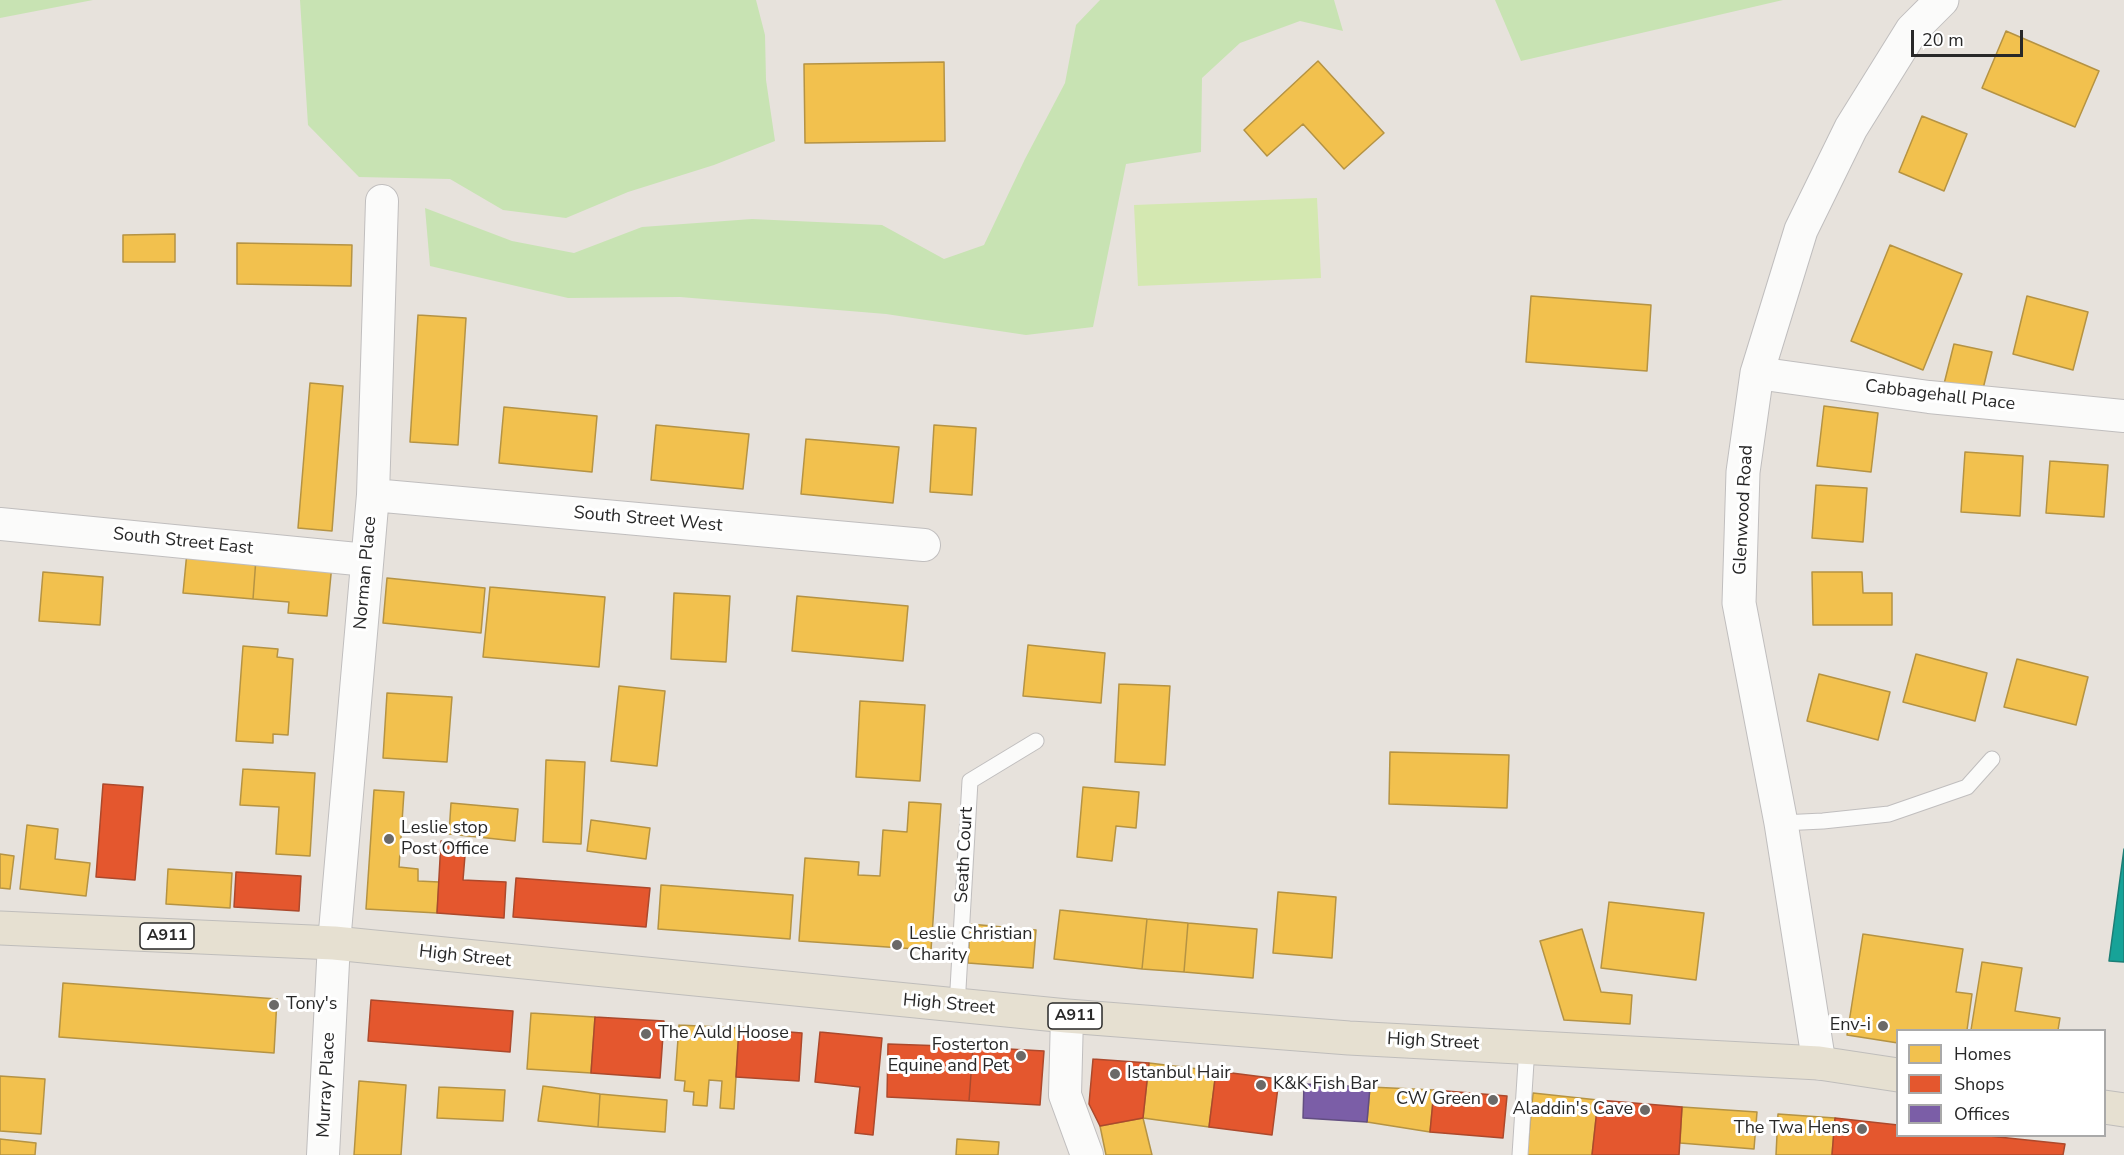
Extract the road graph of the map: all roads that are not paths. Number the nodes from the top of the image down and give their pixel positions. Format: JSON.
{"nodes":[{"id":1,"x":1942,"y":0,"type":"edge"},
{"id":2,"x":382,"y":201,"type":"dead end"},
{"id":3,"x":1757,"y":373,"type":"junction"},
{"id":4,"x":2124,"y":416,"type":"edge"},
{"id":5,"x":373,"y":495,"type":"junction"},
{"id":6,"x":0,"y":524,"type":"edge"},
{"id":7,"x":924,"y":545,"type":"dead end"},
{"id":8,"x":367,"y":560,"type":"junction"},
{"id":9,"x":1036,"y":741,"type":"dead end"},
{"id":10,"x":1992,"y":759,"type":"dead end"},
{"id":11,"x":1781,"y":823,"type":"junction"},
{"id":12,"x":0,"y":928,"type":"edge"},
{"id":13,"x":334,"y":944,"type":"junction"},
{"id":14,"x":957,"y":1006,"type":"junction"},
{"id":15,"x":1067,"y":1016,"type":"junction"},
{"id":16,"x":1527,"y":1047,"type":"junction"},
{"id":17,"x":1818,"y":1063,"type":"junction"},
{"id":18,"x":1896,"y":1075,"type":"edge"},
{"id":19,"x":2106,"y":1107,"type":"edge"},
{"id":20,"x":2124,"y":1110,"type":"edge"},
{"id":21,"x":323,"y":1155,"type":"edge"},
{"id":22,"x":1087,"y":1155,"type":"edge"},
{"id":23,"x":1520,"y":1155,"type":"edge"}],
"edges":[{"from":1,"to":3,"type":"street","name":"Glenwood Road"},
{"from":2,"to":5,"type":"street","name":"Norman Place"},
{"from":3,"to":4,"type":"street","name":"Cabbagehall Place"},
{"from":3,"to":11,"type":"street","name":"Glenwood Road"},
{"from":5,"to":7,"type":"street","name":"South Street West"},
{"from":5,"to":8,"type":"street","name":"Norman Place"},
{"from":6,"to":8,"type":"street","name":"South Street East"},
{"from":8,"to":13,"type":"street","name":"Norman Place"},
{"from":9,"to":14,"type":"lane","name":"Seath Court"},
{"from":10,"to":11,"type":"lane"},
{"from":11,"to":17,"type":"street","name":"Glenwood Road"},
{"from":12,"to":13,"type":"main road","name":"High Street","number":"A911"},
{"from":13,"to":14,"type":"main road","name":"High Street","number":"A911"},
{"from":13,"to":21,"type":"street","name":"Murray Place"},
{"from":14,"to":15,"type":"main road","name":"High Street","number":"A911"},
{"from":15,"to":16,"type":"main road","name":"High Street","number":"A911"},
{"from":15,"to":22,"type":"street"},
{"from":16,"to":17,"type":"main road","name":"High Street","number":"A911"},
{"from":16,"to":23,"type":"lane"},
{"from":17,"to":18,"type":"main road","name":"High Street","number":"A911"},
{"from":19,"to":20,"type":"main road"}]}
